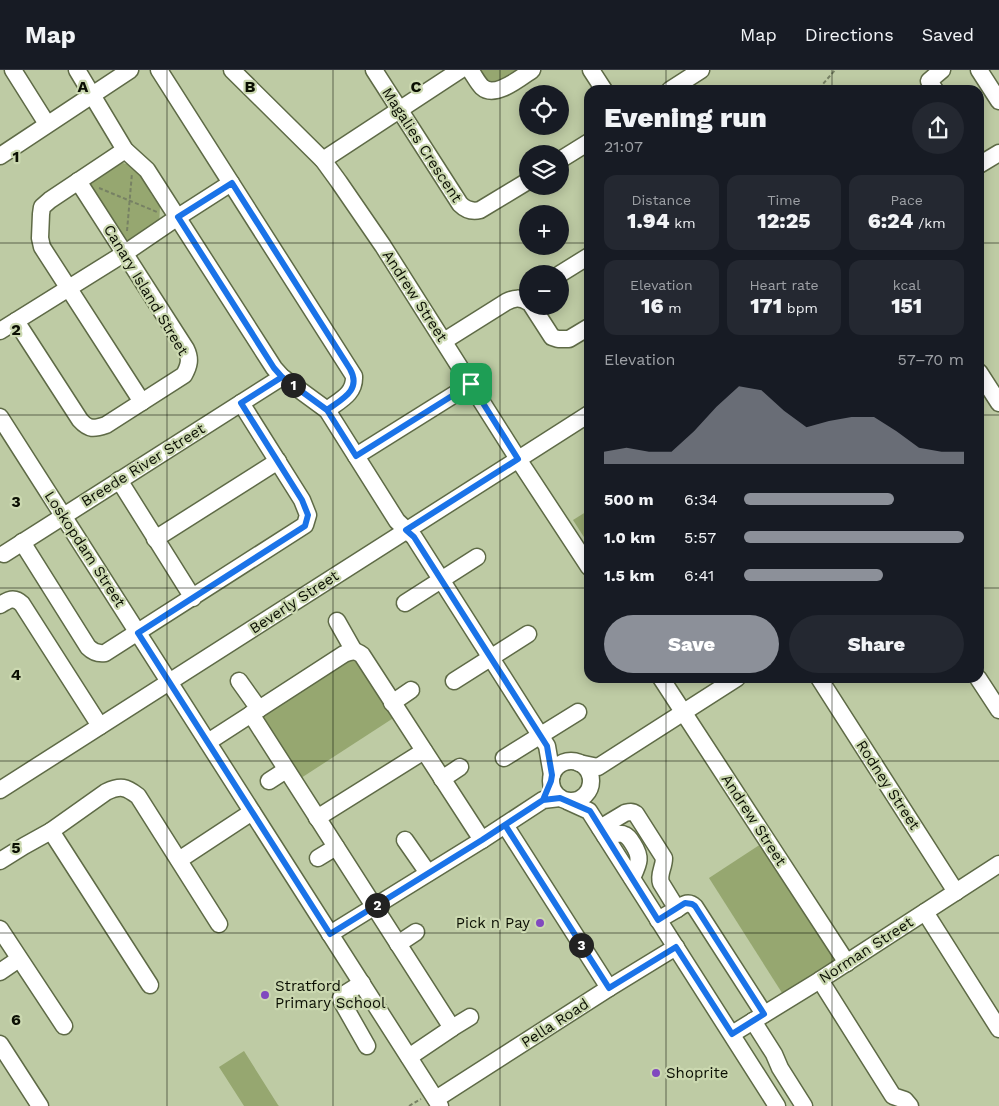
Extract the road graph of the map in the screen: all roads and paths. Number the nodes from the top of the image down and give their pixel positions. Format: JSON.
{"nodes":[{"id":1,"x":13,"y":70,"type":"edge"},
{"id":2,"x":77,"y":70,"type":"edge"},
{"id":3,"x":130,"y":70,"type":"edge"},
{"id":4,"x":159,"y":70,"type":"edge"},
{"id":5,"x":232,"y":70,"type":"edge"},
{"id":6,"x":374,"y":70,"type":"edge"},
{"id":7,"x":460,"y":70,"type":"edge"},
{"id":8,"x":470,"y":70,"type":"edge"},
{"id":9,"x":532,"y":70,"type":"edge"},
{"id":10,"x":591,"y":70,"type":"edge"},
{"id":11,"x":701,"y":70,"type":"edge"},
{"id":12,"x":834,"y":70,"type":"edge"},
{"id":13,"x":942,"y":70,"type":"edge"},
{"id":14,"x":979,"y":70,"type":"edge"},
{"id":15,"x":928,"y":80,"type":"edge"},
{"id":16,"x":601,"y":85,"type":"edge"},
{"id":17,"x":678,"y":85,"type":"edge"},
{"id":18,"x":823,"y":85,"type":"edge"},
{"id":19,"x":92,"y":95,"type":"junction"},
{"id":20,"x":999,"y":101,"type":"edge"},
{"id":21,"x":399,"y":109,"type":"junction"},
{"id":22,"x":47,"y":124,"type":"junction"},
{"id":23,"x":584,"y":145,"type":"edge"},
{"id":24,"x":999,"y":152,"type":"edge"},
{"id":25,"x":569,"y":154,"type":"edge"},
{"id":26,"x":130,"y":155,"type":"junction"},
{"id":27,"x":0,"y":156,"type":"edge"},
{"id":28,"x":323,"y":160,"type":"junction"},
{"id":29,"x":984,"y":162,"type":"edge"},
{"id":30,"x":232,"y":183,"type":"junction"},
{"id":31,"x":80,"y":184,"type":"junction"},
{"id":32,"x":519,"y":186,"type":"edge"},
{"id":33,"x":129,"y":201,"type":"junction"},
{"id":34,"x":173,"y":221,"type":"junction"},
{"id":35,"x":122,"y":249,"type":"junction"},
{"id":36,"x":584,"y":259,"type":"edge"},
{"id":37,"x":569,"y":268,"type":"edge"},
{"id":38,"x":69,"y":287,"type":"junction"},
{"id":39,"x":519,"y":299,"type":"edge"},
{"id":40,"x":537,"y":315,"type":"edge"},
{"id":41,"x":16,"y":321,"type":"junction"},
{"id":42,"x":584,"y":330,"type":"edge"},
{"id":43,"x":0,"y":331,"type":"edge"},
{"id":44,"x":444,"y":341,"type":"junction"},
{"id":45,"x":282,"y":377,"type":"junction"},
{"id":46,"x":984,"y":380,"type":"edge"},
{"id":47,"x":471,"y":384,"type":"junction"},
{"id":48,"x":142,"y":402,"type":"junction"},
{"id":49,"x":241,"y":403,"type":"junction"},
{"id":50,"x":999,"y":403,"type":"edge"},
{"id":51,"x":327,"y":410,"type":"junction"},
{"id":52,"x":0,"y":417,"type":"edge"},
{"id":53,"x":584,"y":417,"type":"edge"},
{"id":54,"x":356,"y":456,"type":"junction"},
{"id":55,"x":518,"y":459,"type":"junction"},
{"id":56,"x":278,"y":461,"type":"junction"},
{"id":57,"x":119,"y":480,"type":"junction"},
{"id":58,"x":64,"y":516,"type":"junction"},
{"id":59,"x":406,"y":530,"type":"junction"},
{"id":60,"x":155,"y":539,"type":"junction"},
{"id":61,"x":22,"y":542,"type":"junction"},
{"id":62,"x":4,"y":554,"type":"dead end"},
{"id":63,"x":477,"y":557,"type":"dead end"},
{"id":64,"x":584,"y":559,"type":"edge"},
{"id":65,"x":441,"y":580,"type":"junction"},
{"id":66,"x":193,"y":598,"type":"junction"},
{"id":67,"x":405,"y":604,"type":"dead end"},
{"id":68,"x":0,"y":605,"type":"edge"},
{"id":69,"x":337,"y":620,"type":"dead end"},
{"id":70,"x":138,"y":633,"type":"junction"},
{"id":71,"x":528,"y":634,"type":"dead end"},
{"id":72,"x":354,"y":651,"type":"junction"},
{"id":73,"x":491,"y":658,"type":"junction"},
{"id":74,"x":239,"y":681,"type":"dead end"},
{"id":75,"x":454,"y":681,"type":"dead end"},
{"id":76,"x":169,"y":682,"type":"junction"},
{"id":77,"x":664,"y":683,"type":"edge"},
{"id":78,"x":729,"y":683,"type":"edge"},
{"id":79,"x":822,"y":683,"type":"edge"},
{"id":80,"x":984,"y":683,"type":"edge"},
{"id":81,"x":411,"y":690,"type":"dead end"},
{"id":82,"x":994,"y":691,"type":"edge"},
{"id":83,"x":392,"y":703,"type":"junction"},
{"id":84,"x":999,"y":710,"type":"edge"},
{"id":85,"x":255,"y":712,"type":"junction"},
{"id":86,"x":578,"y":712,"type":"dead end"},
{"id":87,"x":684,"y":712,"type":"junction"},
{"id":88,"x":100,"y":726,"type":"junction"},
{"id":89,"x":544,"y":740,"type":"junction"},
{"id":90,"x":208,"y":742,"type":"junction"},
{"id":91,"x":424,"y":751,"type":"junction"},
{"id":92,"x":504,"y":758,"type":"dead end"},
{"id":93,"x":576,"y":763,"type":"junction"},
{"id":94,"x":460,"y":766,"type":"dead end"},
{"id":95,"x":598,"y":767,"type":"junction"},
{"id":96,"x":286,"y":770,"type":"junction"},
{"id":97,"x":552,"y":778,"type":"junction"},
{"id":98,"x":442,"y":779,"type":"junction"},
{"id":99,"x":270,"y":781,"type":"dead end"},
{"id":100,"x":589,"y":789,"type":"junction"},
{"id":101,"x":0,"y":790,"type":"edge"},
{"id":102,"x":564,"y":799,"type":"junction"},
{"id":103,"x":543,"y":800,"type":"junction"},
{"id":104,"x":590,"y":811,"type":"junction"},
{"id":105,"x":252,"y":812,"type":"junction"},
{"id":106,"x":317,"y":818,"type":"junction"},
{"id":107,"x":505,"y":825,"type":"junction"},
{"id":108,"x":51,"y":831,"type":"junction"},
{"id":109,"x":603,"y":832,"type":"junction"},
{"id":110,"x":405,"y":840,"type":"dead end"},
{"id":111,"x":482,"y":840,"type":"junction"},
{"id":112,"x":336,"y":847,"type":"junction"},
{"id":113,"x":318,"y":858,"type":"dead end"},
{"id":114,"x":179,"y":860,"type":"junction"},
{"id":115,"x":0,"y":862,"type":"edge"},
{"id":116,"x":998,"y":867,"type":"edge"},
{"id":117,"x":428,"y":873,"type":"junction"},
{"id":118,"x":956,"y":892,"type":"junction"},
{"id":119,"x":374,"y":907,"type":"junction"},
{"id":120,"x":677,"y":908,"type":"junction"},
{"id":121,"x":925,"y":912,"type":"junction"},
{"id":122,"x":658,"y":920,"type":"junction"},
{"id":123,"x":219,"y":924,"type":"dead end"},
{"id":124,"x":0,"y":929,"type":"edge"},
{"id":125,"x":416,"y":932,"type":"dead end"},
{"id":126,"x":330,"y":934,"type":"junction"},
{"id":127,"x":398,"y":944,"type":"junction"},
{"id":128,"x":676,"y":947,"type":"junction"},
{"id":129,"x":19,"y":959,"type":"junction"},
{"id":130,"x":847,"y":963,"type":"junction"},
{"id":131,"x":0,"y":972,"type":"edge"},
{"id":132,"x":820,"y":980,"type":"junction"},
{"id":133,"x":362,"y":983,"type":"junction"},
{"id":134,"x":150,"y":985,"type":"dead end"},
{"id":135,"x":609,"y":988,"type":"junction"},
{"id":136,"x":470,"y":1017,"type":"dead end"},
{"id":137,"x":758,"y":1017,"type":"junction"},
{"id":138,"x":64,"y":1026,"type":"dead end"},
{"id":139,"x":452,"y":1028,"type":"junction"},
{"id":140,"x":999,"y":1029,"type":"edge"},
{"id":141,"x":732,"y":1034,"type":"junction"},
{"id":142,"x":0,"y":1046,"type":"edge"},
{"id":143,"x":366,"y":1046,"type":"dead end"},
{"id":144,"x":774,"y":1054,"type":"junction"},
{"id":145,"x":409,"y":1057,"type":"junction"},
{"id":146,"x":753,"y":1068,"type":"junction"},
{"id":147,"x":893,"y":1101,"type":"edge"},
{"id":148,"x":438,"y":1103,"type":"edge"},
{"id":149,"x":40,"y":1106,"type":"edge"},
{"id":150,"x":777,"y":1106,"type":"edge"},
{"id":151,"x":804,"y":1106,"type":"edge"},
{"id":152,"x":910,"y":1106,"type":"edge"}],
"edges":[{"from":1,"to":22,"type":"street"},
{"from":2,"to":19,"type":"street"},
{"from":3,"to":19,"type":"street"},
{"from":4,"to":30,"type":"street"},
{"from":5,"to":28,"type":"street","name":"Andrew Street"},
{"from":6,"to":21,"type":"street","name":"Magalies Crescent"},
{"from":7,"to":21,"type":"street"},
{"from":8,"to":9,"type":"street"},
{"from":10,"to":16,"type":"street"},
{"from":11,"to":17,"type":"street"},
{"from":12,"to":18,"type":"path"},
{"from":13,"to":15,"type":"street"},
{"from":14,"to":20,"type":"street"},
{"from":19,"to":22,"type":"street"},
{"from":19,"to":26,"type":"street"},
{"from":21,"to":28,"type":"street"},
{"from":21,"to":32,"type":"street","name":"Magalies Crescent"},
{"from":22,"to":27,"type":"street"},
{"from":23,"to":25,"type":"street"},
{"from":24,"to":29,"type":"street"},
{"from":26,"to":31,"type":"street"},
{"from":26,"to":33,"type":"path"},
{"from":26,"to":34,"type":"street"},
{"from":28,"to":44,"type":"street","name":"Andrew Street"},
{"from":30,"to":34,"type":"street"},
{"from":30,"to":51,"type":"street"},
{"from":31,"to":33,"type":"path"},
{"from":31,"to":35,"type":"street","name":"Canary Island Street"},
{"from":31,"to":38,"type":"street"},
{"from":33,"to":34,"type":"path"},
{"from":33,"to":35,"type":"path"},
{"from":34,"to":35,"type":"street"},
{"from":34,"to":45,"type":"street"},
{"from":35,"to":38,"type":"street"},
{"from":35,"to":48,"type":"street","name":"Canary Island Street"},
{"from":36,"to":37,"type":"street"},
{"from":38,"to":41,"type":"street"},
{"from":38,"to":48,"type":"street"},
{"from":39,"to":44,"type":"street"},
{"from":40,"to":42,"type":"street"},
{"from":41,"to":43,"type":"street"},
{"from":41,"to":48,"type":"street","name":"Canary Island Street"},
{"from":44,"to":47,"type":"street","name":"Andrew Street"},
{"from":45,"to":49,"type":"street","name":"Breede River Street"},
{"from":45,"to":51,"type":"street"},
{"from":46,"to":50,"type":"street"},
{"from":47,"to":54,"type":"street"},
{"from":47,"to":55,"type":"street","name":"Andrew Street"},
{"from":49,"to":56,"type":"street"},
{"from":49,"to":57,"type":"street","name":"Breede River Street"},
{"from":51,"to":54,"type":"street"},
{"from":52,"to":58,"type":"street","name":"Loskopdam Street"},
{"from":53,"to":55,"type":"street","name":"Beverly Street"},
{"from":54,"to":59,"type":"street"},
{"from":55,"to":59,"type":"street","name":"Beverly Street"},
{"from":55,"to":64,"type":"street","name":"Andrew Street"},
{"from":56,"to":60,"type":"street"},
{"from":56,"to":66,"type":"street"},
{"from":57,"to":58,"type":"street","name":"Breede River Street"},
{"from":57,"to":60,"type":"street"},
{"from":58,"to":61,"type":"street","name":"Breede River Street"},
{"from":58,"to":70,"type":"street","name":"Loskopdam Street"},
{"from":59,"to":65,"type":"street"},
{"from":59,"to":76,"type":"street","name":"Beverly Street"},
{"from":60,"to":66,"type":"street"},
{"from":61,"to":62,"type":"street","name":"Breede River Street"},
{"from":61,"to":70,"type":"street"},
{"from":63,"to":65,"type":"street"},
{"from":65,"to":67,"type":"street"},
{"from":65,"to":73,"type":"street"},
{"from":66,"to":70,"type":"street"},
{"from":68,"to":88,"type":"street"},
{"from":69,"to":72,"type":"street"},
{"from":70,"to":76,"type":"street","name":"Loskopdam Street"},
{"from":71,"to":73,"type":"street"},
{"from":72,"to":83,"type":"street"},
{"from":72,"to":85,"type":"street"},
{"from":73,"to":75,"type":"street"},
{"from":73,"to":89,"type":"street"},
{"from":74,"to":85,"type":"street"},
{"from":76,"to":88,"type":"street","name":"Beverly Street"},
{"from":76,"to":90,"type":"street","name":"Loskopdam Street"},
{"from":77,"to":87,"type":"street","name":"Andrew Street"},
{"from":78,"to":87,"type":"street"},
{"from":79,"to":118,"type":"street","name":"Rodney Street"},
{"from":80,"to":82,"type":"street"},
{"from":81,"to":83,"type":"street"},
{"from":82,"to":84,"type":"street"},
{"from":83,"to":91,"type":"street"},
{"from":85,"to":90,"type":"street"},
{"from":85,"to":96,"type":"street"},
{"from":86,"to":89,"type":"street"},
{"from":87,"to":95,"type":"street"},
{"from":87,"to":130,"type":"street","name":"Andrew Street"},
{"from":88,"to":101,"type":"street","name":"Beverly Street"},
{"from":89,"to":92,"type":"street"},
{"from":89,"to":93,"type":"street"},
{"from":89,"to":97,"type":"street"},
{"from":90,"to":105,"type":"street","name":"Loskopdam Street"},
{"from":91,"to":98,"type":"street"},
{"from":91,"to":106,"type":"street"},
{"from":93,"to":95,"type":"street"},
{"from":93,"to":97,"type":"street"},
{"from":93,"to":100,"type":"street"},
{"from":94,"to":98,"type":"street"},
{"from":95,"to":100,"type":"street"},
{"from":96,"to":99,"type":"street"},
{"from":96,"to":106,"type":"street"},
{"from":97,"to":102,"type":"street"},
{"from":97,"to":103,"type":"street"},
{"from":98,"to":111,"type":"street"},
{"from":100,"to":102,"type":"street"},
{"from":100,"to":104,"type":"street"},
{"from":102,"to":103,"type":"street"},
{"from":102,"to":104,"type":"street"},
{"from":103,"to":107,"type":"street"},
{"from":104,"to":109,"type":"street"},
{"from":105,"to":114,"type":"street"},
{"from":105,"to":126,"type":"street","name":"Loskopdam Street"},
{"from":106,"to":112,"type":"street"},
{"from":107,"to":111,"type":"street"},
{"from":107,"to":135,"type":"street"},
{"from":108,"to":114,"type":"street"},
{"from":108,"to":115,"type":"street"},
{"from":108,"to":134,"type":"street"},
{"from":109,"to":120,"type":"street"},
{"from":109,"to":122,"type":"street"},
{"from":110,"to":117,"type":"street"},
{"from":111,"to":117,"type":"street"},
{"from":112,"to":113,"type":"street"},
{"from":112,"to":119,"type":"street"},
{"from":114,"to":123,"type":"street"},
{"from":116,"to":118,"type":"street","name":"Norman Street"},
{"from":117,"to":119,"type":"street"},
{"from":118,"to":121,"type":"street","name":"Norman Street"},
{"from":119,"to":126,"type":"street"},
{"from":119,"to":127,"type":"street"},
{"from":120,"to":122,"type":"street"},
{"from":120,"to":137,"type":"street"},
{"from":121,"to":130,"type":"street","name":"Norman Street"},
{"from":121,"to":140,"type":"street"},
{"from":122,"to":128,"type":"street"},
{"from":124,"to":129,"type":"street"},
{"from":125,"to":127,"type":"street"},
{"from":126,"to":133,"type":"street","name":"Loskopdam Street"},
{"from":127,"to":139,"type":"street"},
{"from":128,"to":135,"type":"street","name":"Pella Road"},
{"from":128,"to":141,"type":"street"},
{"from":129,"to":131,"type":"street"},
{"from":129,"to":138,"type":"street"},
{"from":130,"to":132,"type":"street","name":"Norman Street"},
{"from":132,"to":137,"type":"street","name":"Norman Street"},
{"from":132,"to":147,"type":"street"},
{"from":133,"to":143,"type":"street"},
{"from":133,"to":145,"type":"street","name":"Loskopdam Street"},
{"from":135,"to":148,"type":"street","name":"Pella Road"},
{"from":136,"to":139,"type":"street"},
{"from":137,"to":141,"type":"street","name":"Norman Street"},
{"from":137,"to":144,"type":"street"},
{"from":139,"to":145,"type":"street"},
{"from":141,"to":146,"type":"street"},
{"from":142,"to":149,"type":"street"},
{"from":144,"to":146,"type":"street"},
{"from":144,"to":151,"type":"street"},
{"from":145,"to":148,"type":"street","name":"Loskopdam Street"},
{"from":146,"to":150,"type":"street"},
{"from":147,"to":152,"type":"street"}]}
